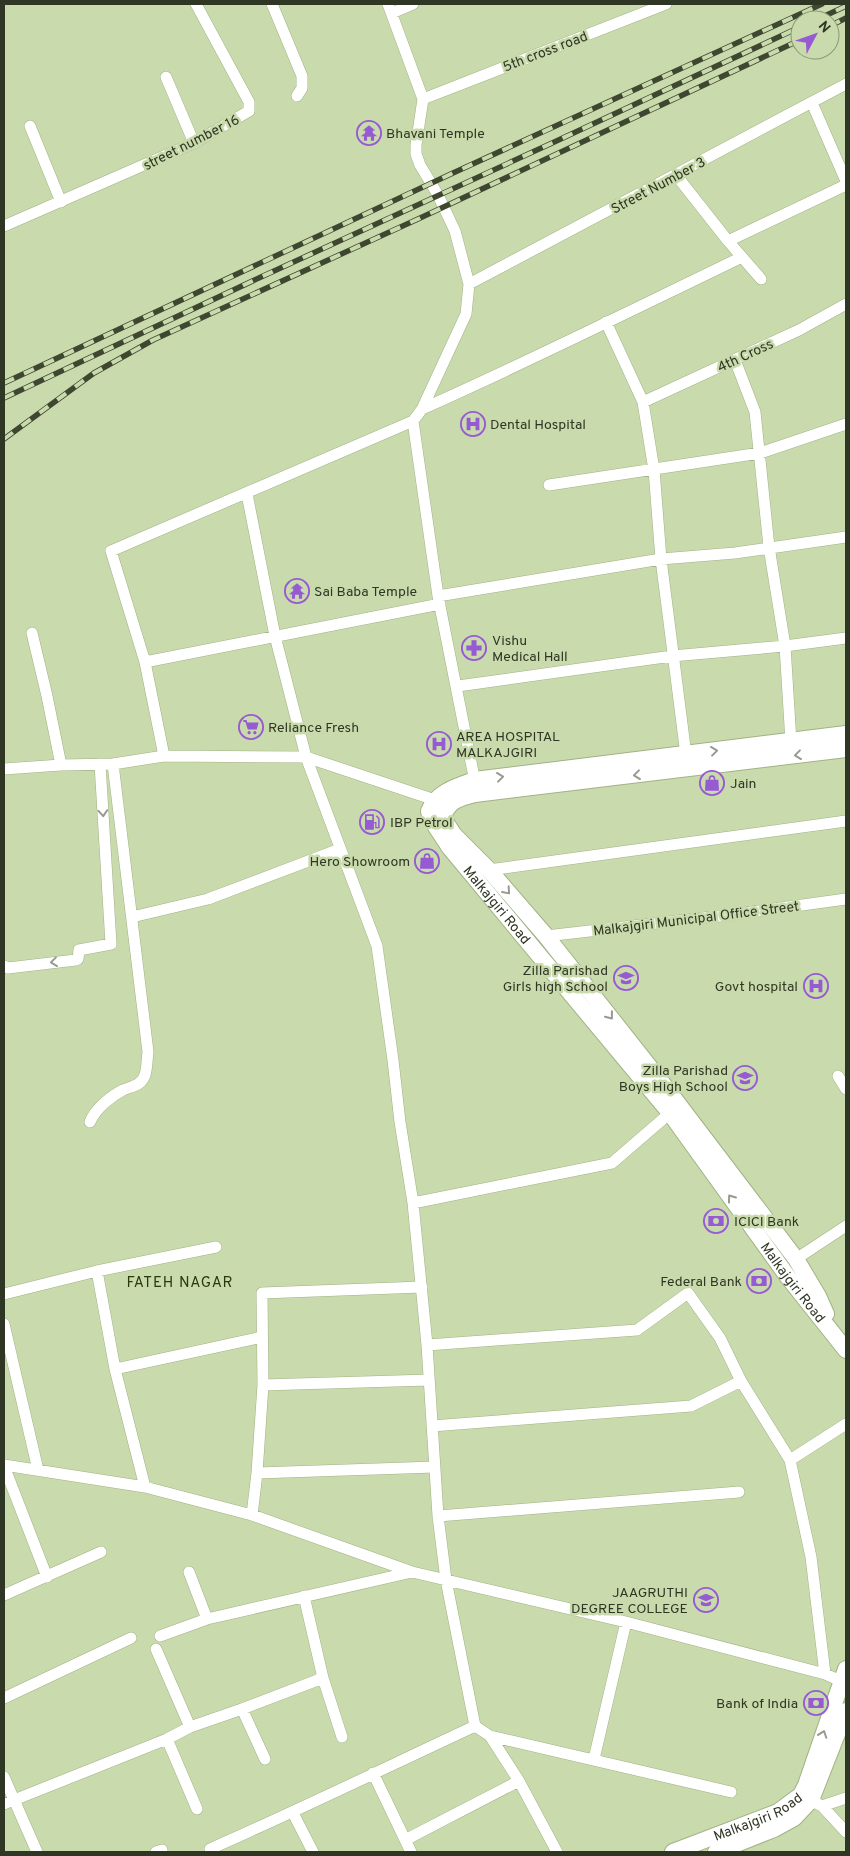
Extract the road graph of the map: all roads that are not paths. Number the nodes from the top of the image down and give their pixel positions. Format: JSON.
{"nodes":[{"id":1,"x":196,"y":4,"type":"edge"},
{"id":2,"x":272,"y":4,"type":"edge"},
{"id":3,"x":413,"y":4,"type":"edge"},
{"id":4,"x":666,"y":4,"type":"edge"},
{"id":5,"x":390,"y":8,"type":"edge"},
{"id":6,"x":166,"y":77,"type":"dead end"},
{"id":7,"x":846,"y":84,"type":"edge"},
{"id":8,"x":297,"y":96,"type":"dead end"},
{"id":9,"x":423,"y":99,"type":"junction"},
{"id":10,"x":812,"y":103,"type":"junction"},
{"id":11,"x":30,"y":126,"type":"dead end"},
{"id":12,"x":194,"y":143,"type":"junction"},
{"id":13,"x":676,"y":176,"type":"junction"},
{"id":14,"x":846,"y":181,"type":"edge"},
{"id":15,"x":846,"y":185,"type":"edge"},
{"id":16,"x":61,"y":202,"type":"junction"},
{"id":17,"x":4,"y":226,"type":"edge"},
{"id":18,"x":728,"y":241,"type":"junction"},
{"id":19,"x":742,"y":258,"type":"junction"},
{"id":20,"x":761,"y":279,"type":"dead end"},
{"id":21,"x":470,"y":284,"type":"junction"},
{"id":22,"x":846,"y":304,"type":"edge"},
{"id":23,"x":606,"y":322,"type":"junction"},
{"id":24,"x":735,"y":360,"type":"junction"},
{"id":25,"x":643,"y":402,"type":"junction"},
{"id":26,"x":422,"y":409,"type":"junction"},
{"id":27,"x":413,"y":421,"type":"junction"},
{"id":28,"x":846,"y":424,"type":"edge"},
{"id":29,"x":760,"y":453,"type":"junction"},
{"id":30,"x":654,"y":470,"type":"junction"},
{"id":31,"x":549,"y":485,"type":"dead end"},
{"id":32,"x":247,"y":494,"type":"junction"},
{"id":33,"x":846,"y":537,"type":"edge"},
{"id":34,"x":769,"y":547,"type":"junction"},
{"id":35,"x":661,"y":559,"type":"junction"},
{"id":36,"x":439,"y":600,"type":"junction"},
{"id":37,"x":32,"y":633,"type":"dead end"},
{"id":38,"x":275,"y":636,"type":"junction"},
{"id":39,"x":846,"y":638,"type":"edge"},
{"id":40,"x":785,"y":646,"type":"junction"},
{"id":41,"x":672,"y":656,"type":"junction"},
{"id":42,"x":145,"y":662,"type":"junction"},
{"id":43,"x":458,"y":686,"type":"junction"},
{"id":44,"x":846,"y":734,"type":"edge"},
{"id":45,"x":791,"y":742,"type":"junction"},
{"id":46,"x":846,"y":749,"type":"edge"},
{"id":47,"x":686,"y":755,"type":"junction"},
{"id":48,"x":744,"y":755,"type":"junction"},
{"id":49,"x":164,"y":756,"type":"junction"},
{"id":50,"x":306,"y":757,"type":"junction"},
{"id":51,"x":100,"y":764,"type":"junction"},
{"id":52,"x":113,"y":764,"type":"junction"},
{"id":53,"x":61,"y":765,"type":"junction"},
{"id":54,"x":4,"y":769,"type":"edge"},
{"id":55,"x":476,"y":787,"type":"junction"},
{"id":56,"x":442,"y":802,"type":"junction"},
{"id":57,"x":846,"y":821,"type":"edge"},
{"id":58,"x":340,"y":849,"type":"junction"},
{"id":59,"x":489,"y":870,"type":"junction"},
{"id":60,"x":846,"y":898,"type":"edge"},
{"id":61,"x":132,"y":917,"type":"junction"},
{"id":62,"x":546,"y":936,"type":"junction"},
{"id":63,"x":4,"y":966,"type":"edge"},
{"id":64,"x":838,"y":1076,"type":"dead end"},
{"id":65,"x":846,"y":1089,"type":"edge"},
{"id":66,"x":670,"y":1113,"type":"junction"},
{"id":67,"x":90,"y":1122,"type":"dead end"},
{"id":68,"x":413,"y":1203,"type":"junction"},
{"id":69,"x":846,"y":1226,"type":"edge"},
{"id":70,"x":216,"y":1247,"type":"dead end"},
{"id":71,"x":796,"y":1259,"type":"junction"},
{"id":72,"x":97,"y":1271,"type":"junction"},
{"id":73,"x":422,"y":1287,"type":"junction"},
{"id":74,"x":4,"y":1294,"type":"edge"},
{"id":75,"x":4,"y":1324,"type":"edge"},
{"id":76,"x":835,"y":1334,"type":"junction"},
{"id":77,"x":262,"y":1337,"type":"junction"},
{"id":78,"x":427,"y":1344,"type":"junction"},
{"id":79,"x":846,"y":1350,"type":"edge"},
{"id":80,"x":115,"y":1369,"type":"junction"},
{"id":81,"x":429,"y":1380,"type":"junction"},
{"id":82,"x":741,"y":1382,"type":"junction"},
{"id":83,"x":263,"y":1385,"type":"junction"},
{"id":84,"x":846,"y":1424,"type":"edge"},
{"id":85,"x":432,"y":1426,"type":"junction"},
{"id":86,"x":790,"y":1460,"type":"junction"},
{"id":87,"x":4,"y":1465,"type":"edge"},
{"id":88,"x":435,"y":1467,"type":"junction"},
{"id":89,"x":38,"y":1470,"type":"junction"},
{"id":90,"x":257,"y":1473,"type":"junction"},
{"id":91,"x":145,"y":1487,"type":"junction"},
{"id":92,"x":739,"y":1492,"type":"dead end"},
{"id":93,"x":252,"y":1515,"type":"junction"},
{"id":94,"x":438,"y":1516,"type":"junction"},
{"id":95,"x":101,"y":1552,"type":"dead end"},
{"id":96,"x":189,"y":1572,"type":"dead end"},
{"id":97,"x":412,"y":1572,"type":"junction"},
{"id":98,"x":47,"y":1577,"type":"junction"},
{"id":99,"x":446,"y":1580,"type":"junction"},
{"id":100,"x":4,"y":1595,"type":"edge"},
{"id":101,"x":304,"y":1596,"type":"junction"},
{"id":102,"x":207,"y":1619,"type":"junction"},
{"id":103,"x":626,"y":1622,"type":"junction"},
{"id":104,"x":160,"y":1636,"type":"dead end"},
{"id":105,"x":131,"y":1638,"type":"dead end"},
{"id":106,"x":156,"y":1649,"type":"dead end"},
{"id":107,"x":825,"y":1674,"type":"junction"},
{"id":108,"x":844,"y":1675,"type":"edge"},
{"id":109,"x":323,"y":1678,"type":"junction"},
{"id":110,"x":4,"y":1698,"type":"edge"},
{"id":111,"x":242,"y":1709,"type":"junction"},
{"id":112,"x":846,"y":1711,"type":"edge"},
{"id":113,"x":475,"y":1726,"type":"junction"},
{"id":114,"x":190,"y":1727,"type":"junction"},
{"id":115,"x":490,"y":1736,"type":"junction"},
{"id":116,"x":342,"y":1737,"type":"dead end"},
{"id":117,"x":167,"y":1739,"type":"junction"},
{"id":118,"x":265,"y":1759,"type":"dead end"},
{"id":119,"x":594,"y":1759,"type":"junction"},
{"id":120,"x":373,"y":1773,"type":"junction"},
{"id":121,"x":4,"y":1777,"type":"edge"},
{"id":122,"x":519,"y":1780,"type":"junction"},
{"id":123,"x":731,"y":1792,"type":"dead end"},
{"id":124,"x":846,"y":1798,"type":"edge"},
{"id":125,"x":811,"y":1800,"type":"junction"},
{"id":126,"x":8,"y":1801,"type":"edge"},
{"id":127,"x":197,"y":1809,"type":"dead end"},
{"id":128,"x":293,"y":1813,"type":"junction"},
{"id":129,"x":846,"y":1832,"type":"edge"},
{"id":130,"x":405,"y":1840,"type":"junction"},
{"id":131,"x":37,"y":1852,"type":"edge"},
{"id":132,"x":212,"y":1852,"type":"edge"},
{"id":133,"x":313,"y":1852,"type":"edge"},
{"id":134,"x":411,"y":1852,"type":"edge"},
{"id":135,"x":557,"y":1852,"type":"edge"},
{"id":136,"x":673,"y":1852,"type":"edge"},
{"id":137,"x":716,"y":1852,"type":"edge"}],
"edges":[{"from":1,"to":12,"type":"street","name":"street number 16"},
{"from":2,"to":8,"type":"street"},
{"from":3,"to":5,"type":"street"},
{"from":4,"to":9,"type":"street","name":"5th cross road"},
{"from":5,"to":9,"type":"street"},
{"from":6,"to":12,"type":"street"},
{"from":7,"to":10,"type":"street","name":"Street Number 3"},
{"from":9,"to":21,"type":"street"},
{"from":10,"to":13,"type":"street","name":"Street Number 3"},
{"from":10,"to":14,"type":"street"},
{"from":11,"to":16,"type":"street"},
{"from":12,"to":16,"type":"street","name":"street number 16"},
{"from":13,"to":18,"type":"street"},
{"from":13,"to":21,"type":"street","name":"Street Number 3"},
{"from":15,"to":18,"type":"street"},
{"from":16,"to":17,"type":"street","name":"street number 16"},
{"from":18,"to":19,"type":"street"},
{"from":19,"to":20,"type":"street"},
{"from":19,"to":23,"type":"street"},
{"from":21,"to":26,"type":"street"},
{"from":22,"to":24,"type":"street","name":"4th Cross"},
{"from":23,"to":25,"type":"street"},
{"from":23,"to":26,"type":"street"},
{"from":24,"to":25,"type":"street","name":"4th Cross"},
{"from":24,"to":29,"type":"street"},
{"from":25,"to":30,"type":"street"},
{"from":26,"to":27,"type":"street"},
{"from":27,"to":32,"type":"street"},
{"from":27,"to":36,"type":"street"},
{"from":28,"to":29,"type":"street"},
{"from":29,"to":30,"type":"street"},
{"from":29,"to":34,"type":"street"},
{"from":30,"to":31,"type":"street"},
{"from":30,"to":35,"type":"street"},
{"from":32,"to":38,"type":"street"},
{"from":32,"to":42,"type":"street"},
{"from":33,"to":34,"type":"street"},
{"from":34,"to":35,"type":"street"},
{"from":34,"to":40,"type":"street"},
{"from":35,"to":36,"type":"street"},
{"from":35,"to":41,"type":"street"},
{"from":36,"to":38,"type":"street"},
{"from":36,"to":43,"type":"street"},
{"from":37,"to":53,"type":"street"},
{"from":38,"to":42,"type":"street"},
{"from":38,"to":50,"type":"street"},
{"from":39,"to":40,"type":"street"},
{"from":40,"to":41,"type":"street"},
{"from":40,"to":45,"type":"street"},
{"from":41,"to":43,"type":"street"},
{"from":41,"to":47,"type":"street"},
{"from":42,"to":49,"type":"street"},
{"from":43,"to":55,"type":"street"},
{"from":44,"to":45,"type":"main road"},
{"from":45,"to":48,"type":"main road"},
{"from":46,"to":48,"type":"main road","one_way":true},
{"from":47,"to":48,"type":"main road","one_way":true},
{"from":55,"to":47,"type":"main road","one_way":true},
{"from":48,"to":55,"type":"main road","one_way":true},
{"from":49,"to":50,"type":"street"},
{"from":49,"to":52,"type":"street"},
{"from":50,"to":56,"type":"street"},
{"from":50,"to":58,"type":"street"},
{"from":51,"to":52,"type":"street"},
{"from":51,"to":53,"type":"street"},
{"from":51,"to":63,"type":"street","one_way":true},
{"from":52,"to":61,"type":"street"},
{"from":53,"to":54,"type":"street"},
{"from":55,"to":56,"type":"main road"},
{"from":56,"to":59,"type":"main road","name":"Malkajgiri Road"},
{"from":56,"to":66,"type":"main road","name":"Malkajgiri Road"},
{"from":57,"to":59,"type":"street"},
{"from":58,"to":61,"type":"street"},
{"from":58,"to":68,"type":"street"},
{"from":59,"to":62,"type":"main road","name":"Malkajgiri Road","one_way":true},
{"from":60,"to":62,"type":"street","name":"Malkajgiri Municipal Office Street"},
{"from":61,"to":67,"type":"street"},
{"from":62,"to":71,"type":"main road","name":"Malkajgiri Road","one_way":true},
{"from":64,"to":65,"type":"street"},
{"from":66,"to":68,"type":"street"},
{"from":76,"to":66,"type":"main road","name":"Malkajgiri Road","one_way":true},
{"from":68,"to":73,"type":"street"},
{"from":69,"to":71,"type":"street"},
{"from":70,"to":72,"type":"street"},
{"from":71,"to":76,"type":"main road","name":"Malkajgiri Road"},
{"from":72,"to":74,"type":"street"},
{"from":72,"to":80,"type":"street"},
{"from":73,"to":77,"type":"street"},
{"from":73,"to":78,"type":"street"},
{"from":75,"to":89,"type":"street"},
{"from":76,"to":79,"type":"main road","name":"Malkajgiri Road"},
{"from":77,"to":80,"type":"street"},
{"from":77,"to":83,"type":"street"},
{"from":78,"to":81,"type":"street"},
{"from":78,"to":82,"type":"street"},
{"from":80,"to":91,"type":"street"},
{"from":81,"to":83,"type":"street"},
{"from":81,"to":85,"type":"street"},
{"from":82,"to":85,"type":"street"},
{"from":82,"to":86,"type":"street"},
{"from":83,"to":90,"type":"street"},
{"from":84,"to":86,"type":"street"},
{"from":85,"to":88,"type":"street"},
{"from":86,"to":107,"type":"street"},
{"from":87,"to":89,"type":"street"},
{"from":87,"to":98,"type":"street"},
{"from":88,"to":90,"type":"street"},
{"from":88,"to":94,"type":"street"},
{"from":89,"to":91,"type":"street"},
{"from":90,"to":93,"type":"street"},
{"from":91,"to":93,"type":"street"},
{"from":92,"to":94,"type":"street"},
{"from":93,"to":97,"type":"street"},
{"from":94,"to":99,"type":"street"},
{"from":95,"to":98,"type":"street"},
{"from":96,"to":102,"type":"street"},
{"from":97,"to":99,"type":"street"},
{"from":97,"to":101,"type":"street"},
{"from":98,"to":100,"type":"street"},
{"from":99,"to":103,"type":"street"},
{"from":99,"to":113,"type":"street"},
{"from":101,"to":102,"type":"street"},
{"from":101,"to":109,"type":"street"},
{"from":102,"to":104,"type":"street"},
{"from":103,"to":107,"type":"street"},
{"from":103,"to":119,"type":"street"},
{"from":105,"to":110,"type":"street"},
{"from":106,"to":114,"type":"street"},
{"from":107,"to":108,"type":"street"},
{"from":125,"to":108,"type":"main road","name":"Malkajgiri Road","one_way":true},
{"from":109,"to":111,"type":"street"},
{"from":109,"to":116,"type":"street"},
{"from":111,"to":114,"type":"street"},
{"from":111,"to":118,"type":"street"},
{"from":112,"to":125,"type":"main road","name":"Malkajgiri Road"},
{"from":113,"to":115,"type":"street"},
{"from":113,"to":120,"type":"street"},
{"from":114,"to":117,"type":"street"},
{"from":115,"to":119,"type":"street"},
{"from":115,"to":122,"type":"street"},
{"from":117,"to":126,"type":"street"},
{"from":117,"to":127,"type":"street"},
{"from":119,"to":123,"type":"street"},
{"from":120,"to":128,"type":"street"},
{"from":120,"to":130,"type":"street"},
{"from":121,"to":126,"type":"street"},
{"from":122,"to":130,"type":"street"},
{"from":122,"to":135,"type":"street"},
{"from":124,"to":125,"type":"street"},
{"from":125,"to":129,"type":"street"},
{"from":125,"to":136,"type":"main road","name":"Malkajgiri Road"},
{"from":125,"to":137,"type":"main road","name":"Malkajgiri Road"},
{"from":126,"to":131,"type":"street"},
{"from":128,"to":132,"type":"street"},
{"from":128,"to":133,"type":"street"},
{"from":130,"to":134,"type":"street"}]}
